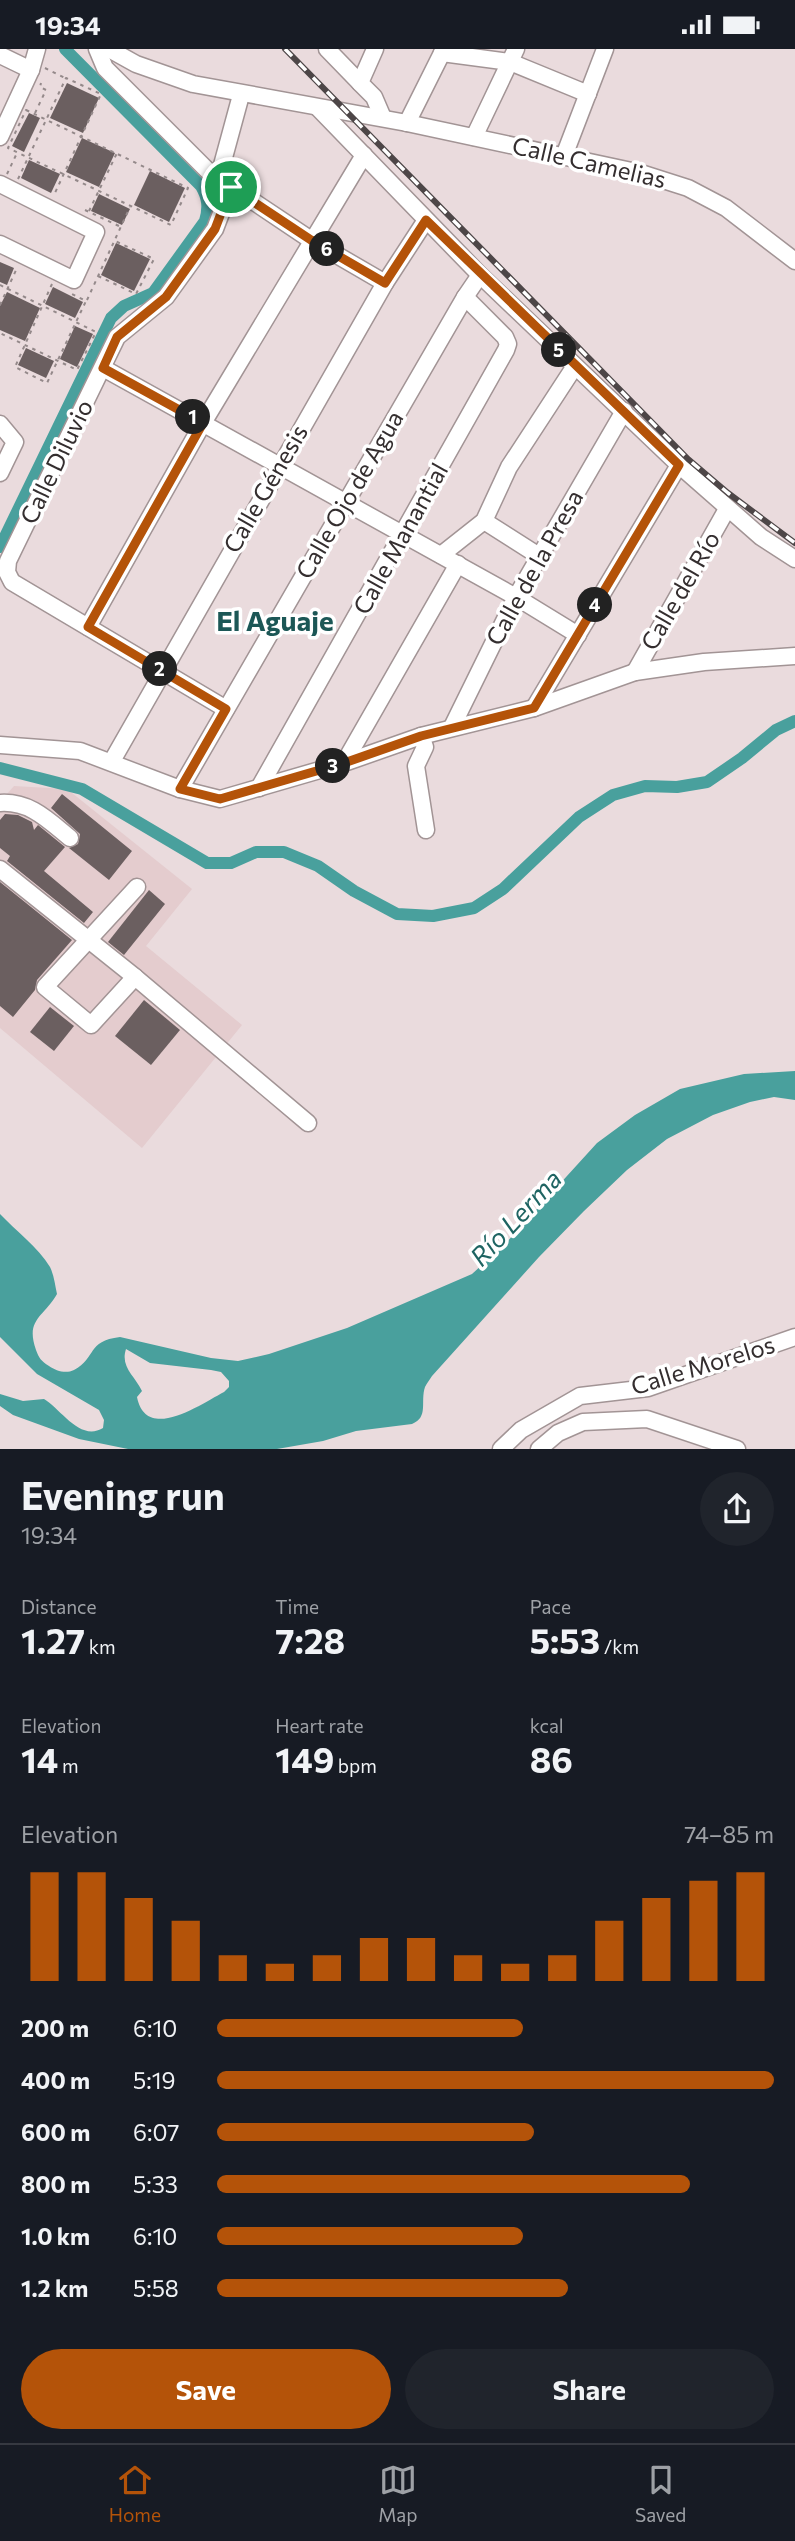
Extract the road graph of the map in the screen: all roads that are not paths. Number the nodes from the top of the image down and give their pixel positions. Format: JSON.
{"nodes":[{"id":1,"x":37,"y":49,"type":"edge"},
{"id":2,"x":97,"y":49,"type":"edge"},
{"id":3,"x":109,"y":49,"type":"edge"},
{"id":4,"x":327,"y":49,"type":"edge"},
{"id":5,"x":375,"y":49,"type":"edge"},
{"id":6,"x":605,"y":49,"type":"edge"},
{"id":7,"x":443,"y":51,"type":"edge"},
{"id":8,"x":0,"y":55,"type":"edge"},
{"id":9,"x":513,"y":56,"type":"edge"},
{"id":10,"x":39,"y":72,"type":"junction"},
{"id":11,"x":360,"y":83,"type":"junction"},
{"id":12,"x":588,"y":94,"type":"junction"},
{"id":13,"x":241,"y":95,"type":"junction"},
{"id":14,"x":318,"y":108,"type":"junction"},
{"id":15,"x":383,"y":118,"type":"junction"},
{"id":16,"x":407,"y":123,"type":"junction"},
{"id":17,"x":0,"y":137,"type":"edge"},
{"id":18,"x":474,"y":137,"type":"junction"},
{"id":19,"x":364,"y":155,"type":"junction"},
{"id":20,"x":564,"y":156,"type":"junction"},
{"id":21,"x":4,"y":179,"type":"edge"},
{"id":22,"x":225,"y":181,"type":"junction"},
{"id":23,"x":426,"y":220,"type":"junction"},
{"id":24,"x":311,"y":240,"type":"junction"},
{"id":25,"x":0,"y":244,"type":"edge"},
{"id":26,"x":795,"y":261,"type":"edge"},
{"id":27,"x":480,"y":275,"type":"junction"},
{"id":28,"x":385,"y":283,"type":"junction"},
{"id":29,"x":464,"y":297,"type":"junction"},
{"id":30,"x":575,"y":366,"type":"junction"},
{"id":31,"x":103,"y":368,"type":"junction"},
{"id":32,"x":624,"y":411,"type":"junction"},
{"id":33,"x":203,"y":423,"type":"junction"},
{"id":34,"x":0,"y":424,"type":"edge"},
{"id":35,"x":279,"y":465,"type":"junction"},
{"id":36,"x":679,"y":465,"type":"junction"},
{"id":37,"x":0,"y":473,"type":"edge"},
{"id":38,"x":345,"y":502,"type":"junction"},
{"id":39,"x":727,"y":509,"type":"junction"},
{"id":40,"x":484,"y":521,"type":"junction"},
{"id":41,"x":404,"y":535,"type":"junction"},
{"id":42,"x":441,"y":555,"type":"junction"},
{"id":43,"x":539,"y":556,"type":"junction"},
{"id":44,"x":795,"y":559,"type":"edge"},
{"id":45,"x":458,"y":564,"type":"junction"},
{"id":46,"x":516,"y":597,"type":"junction"},
{"id":47,"x":88,"y":627,"type":"junction"},
{"id":48,"x":578,"y":635,"type":"junction"},
{"id":49,"x":795,"y":656,"type":"edge"},
{"id":50,"x":163,"y":671,"type":"junction"},
{"id":51,"x":635,"y":672,"type":"junction"},
{"id":52,"x":534,"y":708,"type":"junction"},
{"id":53,"x":226,"y":709,"type":"junction"},
{"id":54,"x":452,"y":727,"type":"junction"},
{"id":55,"x":421,"y":736,"type":"junction"},
{"id":56,"x":0,"y":745,"type":"edge"},
{"id":57,"x":112,"y":761,"type":"junction"},
{"id":58,"x":344,"y":763,"type":"junction"},
{"id":59,"x":259,"y":788,"type":"junction"},
{"id":60,"x":180,"y":789,"type":"junction"},
{"id":61,"x":0,"y":803,"type":"edge"},
{"id":62,"x":426,"y":831,"type":"dead end"},
{"id":63,"x":70,"y":838,"type":"dead end"},
{"id":64,"x":0,"y":869,"type":"edge"},
{"id":65,"x":137,"y":887,"type":"dead end"},
{"id":66,"x":88,"y":941,"type":"junction"},
{"id":67,"x":135,"y":977,"type":"junction"},
{"id":68,"x":308,"y":1123,"type":"dead end"},
{"id":69,"x":795,"y":1337,"type":"edge"},
{"id":70,"x":501,"y":1449,"type":"edge"},
{"id":71,"x":538,"y":1449,"type":"edge"},
{"id":72,"x":737,"y":1449,"type":"edge"}],
"edges":[{"from":1,"to":10,"type":"street"},
{"from":2,"to":22,"type":"street"},
{"from":3,"to":13,"type":"street","name":"Calle Camelias"},
{"from":4,"to":11,"type":"street"},
{"from":5,"to":11,"type":"street"},
{"from":6,"to":12,"type":"street"},
{"from":7,"to":9,"type":"street"},
{"from":7,"to":16,"type":"street"},
{"from":8,"to":10,"type":"street"},
{"from":9,"to":12,"type":"street"},
{"from":9,"to":18,"type":"street"},
{"from":10,"to":17,"type":"street"},
{"from":11,"to":15,"type":"street"},
{"from":12,"to":20,"type":"street"},
{"from":13,"to":14,"type":"street","name":"Calle Camelias"},
{"from":13,"to":22,"type":"street","name":"Calle Diluvio"},
{"from":14,"to":15,"type":"street","name":"Calle Camelias"},
{"from":14,"to":19,"type":"street"},
{"from":15,"to":16,"type":"street","name":"Calle Camelias"},
{"from":16,"to":18,"type":"street","name":"Calle Camelias"},
{"from":18,"to":20,"type":"street","name":"Calle Camelias"},
{"from":19,"to":23,"type":"street"},
{"from":19,"to":24,"type":"street"},
{"from":20,"to":26,"type":"street","name":"Calle Camelias"},
{"from":21,"to":25,"type":"street"},
{"from":22,"to":24,"type":"street"},
{"from":22,"to":31,"type":"street","name":"Calle Diluvio"},
{"from":23,"to":27,"type":"street"},
{"from":23,"to":28,"type":"street","name":"Calle Génesis"},
{"from":24,"to":28,"type":"street"},
{"from":24,"to":33,"type":"street"},
{"from":27,"to":29,"type":"street","name":"Calle Ojo de Agua"},
{"from":27,"to":30,"type":"street"},
{"from":28,"to":35,"type":"street","name":"Calle Génesis"},
{"from":29,"to":38,"type":"street","name":"Calle Ojo de Agua"},
{"from":29,"to":41,"type":"street","name":"Calle Manantial"},
{"from":30,"to":32,"type":"street"},
{"from":30,"to":40,"type":"street"},
{"from":31,"to":33,"type":"street"},
{"from":31,"to":47,"type":"street","name":"Calle Diluvio"},
{"from":32,"to":36,"type":"street"},
{"from":32,"to":43,"type":"street","name":"Calle de la Presa"},
{"from":33,"to":35,"type":"street"},
{"from":33,"to":47,"type":"street"},
{"from":34,"to":37,"type":"street"},
{"from":35,"to":38,"type":"street"},
{"from":35,"to":50,"type":"street","name":"Calle Génesis"},
{"from":36,"to":39,"type":"street"},
{"from":36,"to":48,"type":"street"},
{"from":38,"to":41,"type":"street"},
{"from":38,"to":53,"type":"street","name":"Calle Ojo de Agua"},
{"from":39,"to":44,"type":"street"},
{"from":39,"to":51,"type":"street","name":"Calle del Río"},
{"from":40,"to":42,"type":"street"},
{"from":40,"to":43,"type":"street"},
{"from":41,"to":42,"type":"street"},
{"from":41,"to":59,"type":"street","name":"Calle Manantial"},
{"from":42,"to":45,"type":"street"},
{"from":43,"to":46,"type":"street","name":"Calle de la Presa"},
{"from":45,"to":46,"type":"street"},
{"from":45,"to":58,"type":"street"},
{"from":46,"to":48,"type":"street"},
{"from":46,"to":54,"type":"street","name":"Calle de la Presa"},
{"from":47,"to":50,"type":"street"},
{"from":48,"to":52,"type":"street"},
{"from":49,"to":51,"type":"street"},
{"from":50,"to":53,"type":"street"},
{"from":50,"to":57,"type":"street","name":"Calle Génesis"},
{"from":51,"to":52,"type":"street"},
{"from":52,"to":54,"type":"street"},
{"from":53,"to":60,"type":"street","name":"Calle Ojo de Agua"},
{"from":54,"to":55,"type":"street"},
{"from":55,"to":58,"type":"street"},
{"from":55,"to":62,"type":"street"},
{"from":56,"to":57,"type":"street"},
{"from":57,"to":60,"type":"street"},
{"from":58,"to":59,"type":"street"},
{"from":59,"to":60,"type":"street"},
{"from":61,"to":63,"type":"street"},
{"from":64,"to":66,"type":"street"},
{"from":65,"to":66,"type":"street"},
{"from":66,"to":67,"type":"street"},
{"from":66,"to":67,"type":"street"},
{"from":67,"to":68,"type":"street"},
{"from":69,"to":70,"type":"street","name":"Calle Morelos"},
{"from":71,"to":72,"type":"street"}]}
